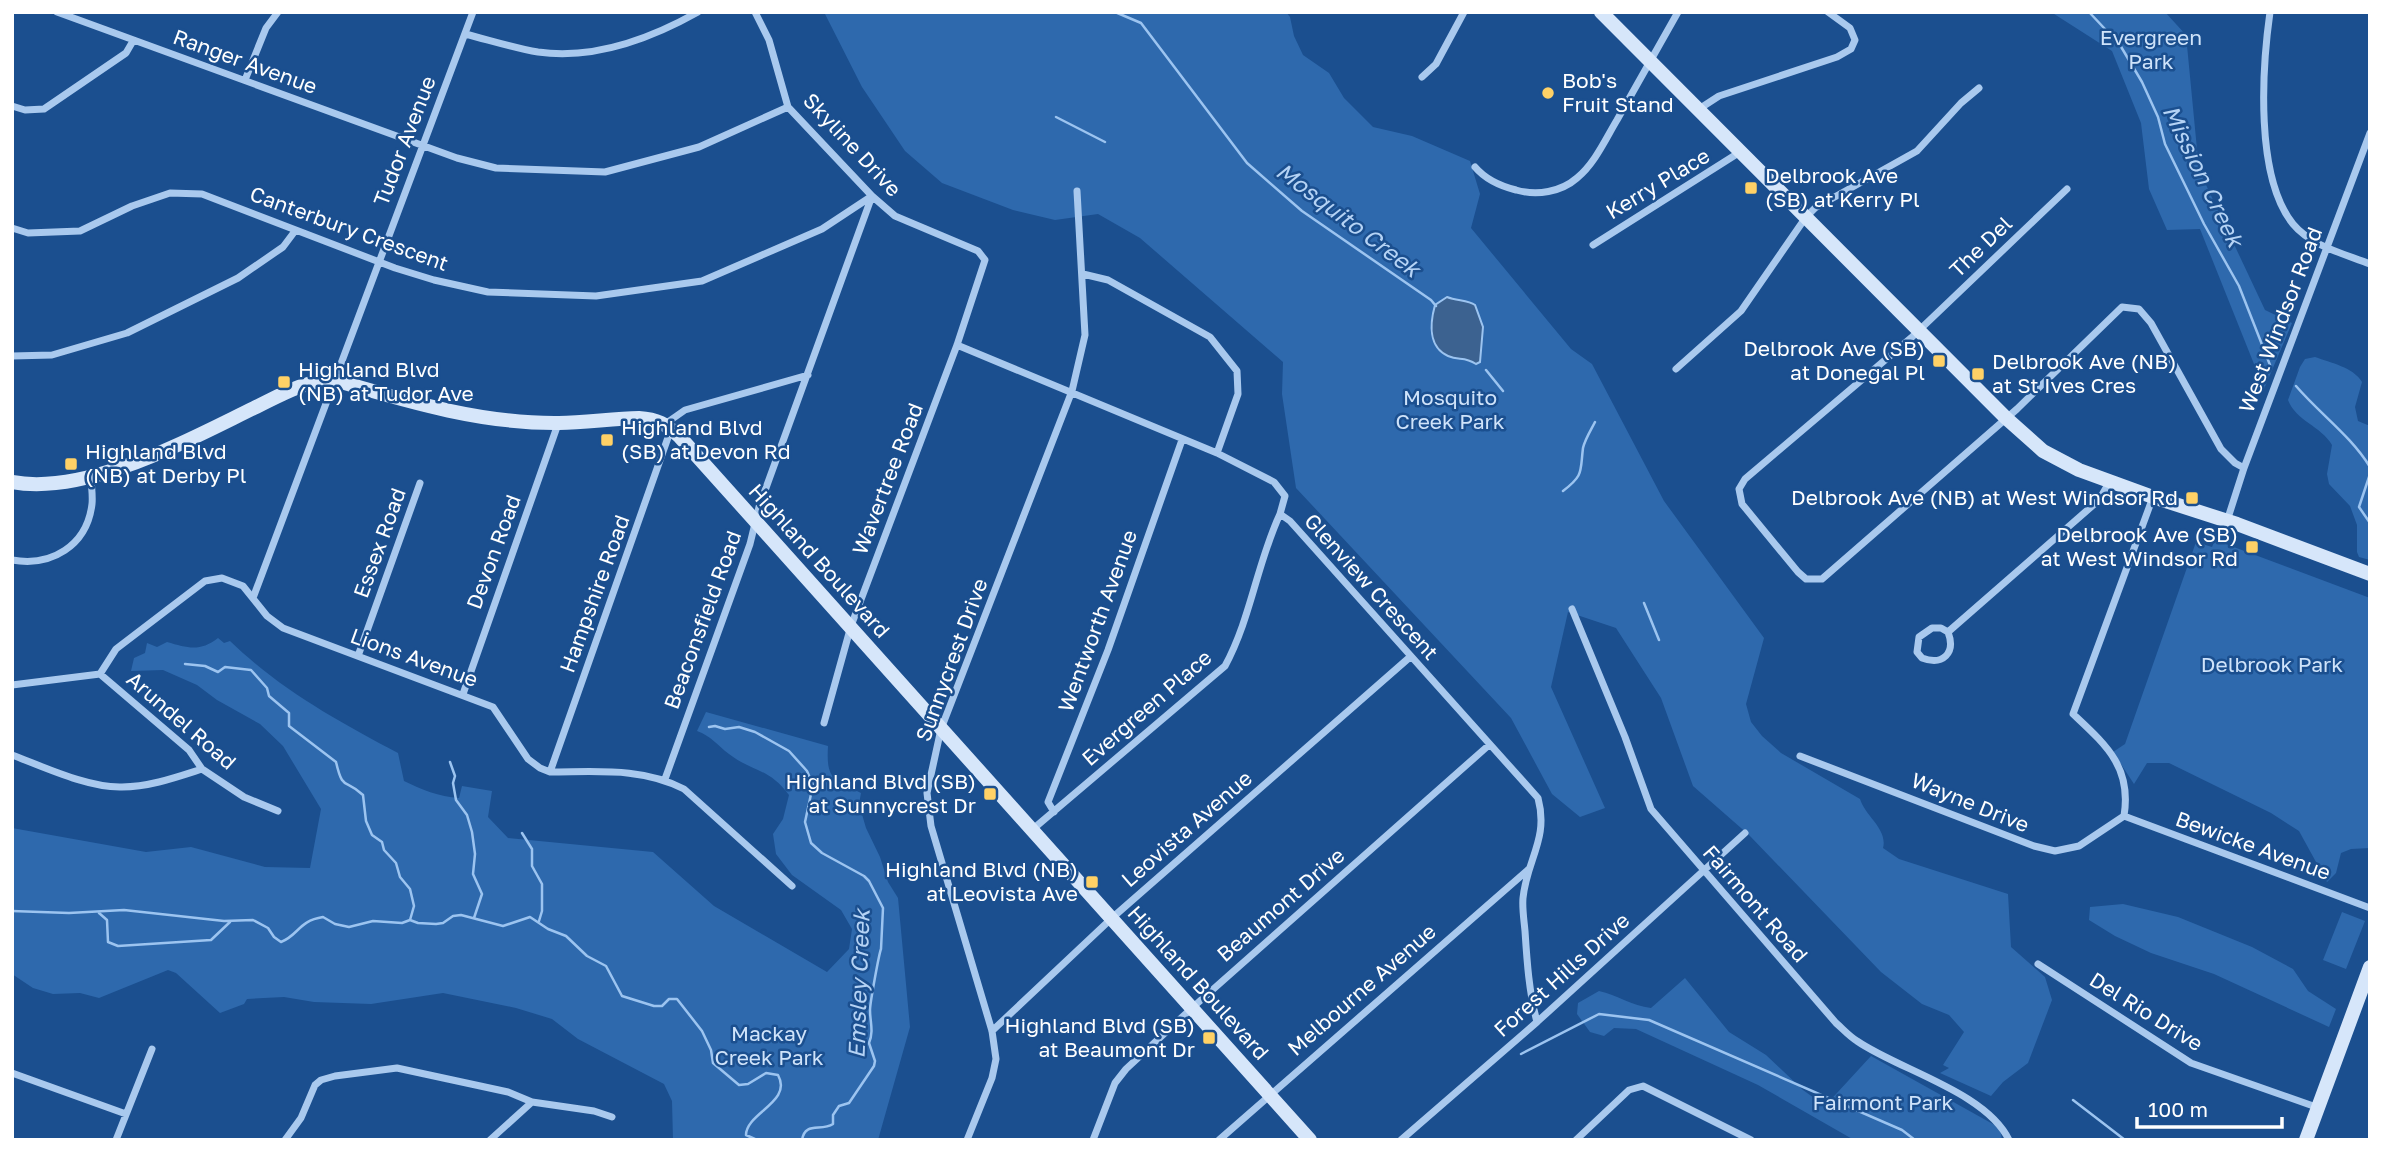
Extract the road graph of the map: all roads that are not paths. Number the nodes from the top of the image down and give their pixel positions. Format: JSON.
{"nodes":[{"id":1,"x":57,"y":12,"type":"edge"},
{"id":2,"x":278,"y":12,"type":"edge"},
{"id":3,"x":473,"y":12,"type":"edge"},
{"id":4,"x":698,"y":12,"type":"edge"},
{"id":5,"x":755,"y":12,"type":"edge"},
{"id":6,"x":1464,"y":12,"type":"edge"},
{"id":7,"x":1601,"y":12,"type":"edge"},
{"id":8,"x":1678,"y":12,"type":"edge"},
{"id":9,"x":1828,"y":12,"type":"edge"},
{"id":10,"x":2270,"y":12,"type":"edge"},
{"id":11,"x":465,"y":34,"type":"junction"},
{"id":12,"x":133,"y":41,"type":"junction"},
{"id":13,"x":1650,"y":61,"type":"junction"},
{"id":14,"x":1422,"y":77,"type":"dead end"},
{"id":15,"x":246,"y":80,"type":"junction"},
{"id":16,"x":1979,"y":88,"type":"dead end"},
{"id":17,"x":12,"y":106,"type":"edge"},
{"id":18,"x":788,"y":107,"type":"junction"},
{"id":19,"x":1699,"y":109,"type":"junction"},
{"id":20,"x":2370,"y":133,"type":"edge"},
{"id":21,"x":422,"y":145,"type":"junction"},
{"id":22,"x":1741,"y":152,"type":"junction"},
{"id":23,"x":1475,"y":167,"type":"dead end"},
{"id":24,"x":2067,"y":189,"type":"dead end"},
{"id":25,"x":1077,"y":191,"type":"dead end"},
{"id":26,"x":872,"y":195,"type":"junction"},
{"id":27,"x":1806,"y":217,"type":"junction"},
{"id":28,"x":12,"y":228,"type":"edge"},
{"id":29,"x":295,"y":231,"type":"junction"},
{"id":30,"x":1593,"y":245,"type":"dead end"},
{"id":31,"x":2328,"y":247,"type":"junction"},
{"id":32,"x":978,"y":251,"type":"joint"},
{"id":33,"x":378,"y":261,"type":"junction"},
{"id":34,"x":2370,"y":264,"type":"edge"},
{"id":35,"x":1083,"y":274,"type":"junction"},
{"id":36,"x":1919,"y":330,"type":"junction"},
{"id":37,"x":957,"y":345,"type":"junction"},
{"id":38,"x":12,"y":355,"type":"edge"},
{"id":39,"x":1676,"y":369,"type":"dead end"},
{"id":40,"x":808,"y":375,"type":"junction"},
{"id":41,"x":334,"y":380,"type":"junction"},
{"id":42,"x":1072,"y":391,"type":"junction"},
{"id":43,"x":2006,"y":418,"type":"junction"},
{"id":44,"x":559,"y":423,"type":"junction"},
{"id":45,"x":668,"y":426,"type":"junction"},
{"id":46,"x":1182,"y":440,"type":"junction"},
{"id":47,"x":1217,"y":453,"type":"junction"},
{"id":48,"x":2244,"y":468,"type":"junction"},
{"id":49,"x":91,"y":476,"type":"junction"},
{"id":50,"x":2109,"y":481,"type":"junction"},
{"id":51,"x":12,"y":482,"type":"edge"},
{"id":52,"x":420,"y":483,"type":"dead end"},
{"id":53,"x":2153,"y":497,"type":"junction"},
{"id":54,"x":1280,"y":514,"type":"junction"},
{"id":55,"x":2227,"y":521,"type":"junction"},
{"id":56,"x":756,"y":522,"type":"junction"},
{"id":57,"x":12,"y":560,"type":"edge"},
{"id":58,"x":2370,"y":574,"type":"edge"},
{"id":59,"x":253,"y":598,"type":"junction"},
{"id":60,"x":1572,"y":609,"type":"dead end"},
{"id":61,"x":851,"y":626,"type":"junction"},
{"id":62,"x":1948,"y":632,"type":"junction"},
{"id":63,"x":358,"y":656,"type":"junction"},
{"id":64,"x":1410,"y":657,"type":"junction"},
{"id":65,"x":100,"y":674,"type":"junction"},
{"id":66,"x":12,"y":685,"type":"edge"},
{"id":67,"x":463,"y":694,"type":"junction"},
{"id":68,"x":824,"y":723,"type":"dead end"},
{"id":69,"x":941,"y":729,"type":"junction"},
{"id":70,"x":1489,"y":745,"type":"junction"},
{"id":71,"x":12,"y":755,"type":"edge"},
{"id":72,"x":1800,"y":756,"type":"dead end"},
{"id":73,"x":202,"y":769,"type":"junction"},
{"id":74,"x":550,"y":772,"type":"junction"},
{"id":75,"x":665,"y":779,"type":"junction"},
{"id":76,"x":278,"y":811,"type":"dead end"},
{"id":77,"x":1054,"y":812,"type":"junction"},
{"id":78,"x":2124,"y":816,"type":"junction"},
{"id":79,"x":1034,"y":829,"type":"junction"},
{"id":80,"x":1745,"y":833,"type":"dead end"},
{"id":81,"x":1530,"y":869,"type":"junction"},
{"id":82,"x":1703,"y":872,"type":"junction"},
{"id":83,"x":792,"y":886,"type":"dead end"},
{"id":84,"x":2370,"y":908,"type":"edge"},
{"id":85,"x":1112,"y":918,"type":"junction"},
{"id":86,"x":2038,"y":964,"type":"dead end"},
{"id":87,"x":2368,"y":971,"type":"edge"},
{"id":88,"x":1192,"y":1008,"type":"junction"},
{"id":89,"x":1538,"y":1022,"type":"junction"},
{"id":90,"x":992,"y":1031,"type":"junction"},
{"id":91,"x":152,"y":1049,"type":"dead end"},
{"id":92,"x":12,"y":1073,"type":"edge"},
{"id":93,"x":1269,"y":1095,"type":"junction"},
{"id":94,"x":533,"y":1102,"type":"junction"},
{"id":95,"x":2319,"y":1108,"type":"junction"},
{"id":96,"x":126,"y":1114,"type":"junction"},
{"id":97,"x":612,"y":1117,"type":"dead end"},
{"id":98,"x":116,"y":1140,"type":"edge"},
{"id":99,"x":285,"y":1140,"type":"edge"},
{"id":100,"x":490,"y":1140,"type":"edge"},
{"id":101,"x":967,"y":1140,"type":"edge"},
{"id":102,"x":1093,"y":1140,"type":"edge"},
{"id":103,"x":1219,"y":1140,"type":"edge"},
{"id":104,"x":1310,"y":1140,"type":"edge"},
{"id":105,"x":1401,"y":1140,"type":"edge"},
{"id":106,"x":1576,"y":1140,"type":"edge"},
{"id":107,"x":1751,"y":1140,"type":"edge"},
{"id":108,"x":2010,"y":1140,"type":"edge"},
{"id":109,"x":2306,"y":1140,"type":"edge"}],
"edges":[{"from":1,"to":12,"type":"street","name":"Ranger Avenue"},
{"from":2,"to":15,"type":"street"},
{"from":3,"to":11,"type":"street","name":"Tudor Avenue"},
{"from":4,"to":11,"type":"street"},
{"from":5,"to":18,"type":"street","name":"Skyline Drive"},
{"from":6,"to":14,"type":"street"},
{"from":7,"to":13,"type":"street"},
{"from":8,"to":13,"type":"street"},
{"from":9,"to":19,"type":"street"},
{"from":10,"to":31,"type":"street"},
{"from":11,"to":21,"type":"street","name":"Tudor Avenue"},
{"from":12,"to":15,"type":"street","name":"Ranger Avenue"},
{"from":12,"to":17,"type":"street"},
{"from":13,"to":19,"type":"street"},
{"from":13,"to":23,"type":"street"},
{"from":15,"to":21,"type":"street","name":"Ranger Avenue"},
{"from":16,"to":27,"type":"street"},
{"from":18,"to":21,"type":"street","name":"Ranger Avenue"},
{"from":18,"to":26,"type":"street","name":"Skyline Drive"},
{"from":19,"to":22,"type":"street"},
{"from":20,"to":31,"type":"street","name":"West Windsor Road"},
{"from":21,"to":33,"type":"street","name":"Tudor Avenue"},
{"from":22,"to":27,"type":"street"},
{"from":22,"to":30,"type":"street","name":"Kerry Place"},
{"from":24,"to":36,"type":"street","name":"The Del"},
{"from":25,"to":35,"type":"street","name":"Sunnycrest Drive"},
{"from":26,"to":32,"type":"street","name":"Skyline Drive"},
{"from":26,"to":33,"type":"street","name":"Canterbury Crescent"},
{"from":26,"to":40,"type":"street","name":"Beaconsfield Road"},
{"from":27,"to":36,"type":"street"},
{"from":27,"to":39,"type":"street"},
{"from":28,"to":29,"type":"street","name":"Canterbury Crescent"},
{"from":29,"to":33,"type":"street","name":"Canterbury Crescent"},
{"from":29,"to":38,"type":"street"},
{"from":31,"to":34,"type":"street"},
{"from":31,"to":48,"type":"street","name":"West Windsor Road"},
{"from":32,"to":37,"type":"street","name":"Wavertree Road"},
{"from":33,"to":41,"type":"street","name":"Tudor Avenue"},
{"from":35,"to":42,"type":"street","name":"Sunnycrest Drive"},
{"from":35,"to":47,"type":"street"},
{"from":36,"to":43,"type":"street"},
{"from":36,"to":43,"type":"street","name":"The Del"},
{"from":37,"to":42,"type":"street","name":"Glenview Crescent"},
{"from":37,"to":61,"type":"street","name":"Wavertree Road"},
{"from":40,"to":45,"type":"street"},
{"from":40,"to":56,"type":"street","name":"Beaconsfield Road"},
{"from":41,"to":44,"type":"street"},
{"from":41,"to":49,"type":"street"},
{"from":41,"to":59,"type":"street","name":"Tudor Avenue"},
{"from":42,"to":46,"type":"street","name":"Glenview Crescent"},
{"from":42,"to":69,"type":"street","name":"Sunnycrest Drive"},
{"from":43,"to":48,"type":"street"},
{"from":43,"to":50,"type":"street"},
{"from":44,"to":45,"type":"street"},
{"from":44,"to":67,"type":"street","name":"Devon Road"},
{"from":45,"to":56,"type":"street","name":"Highland Boulevard"},
{"from":45,"to":74,"type":"street","name":"Hampshire Road"},
{"from":46,"to":47,"type":"street","name":"Glenview Crescent"},
{"from":46,"to":77,"type":"street","name":"Wentworth Avenue"},
{"from":47,"to":54,"type":"street","name":"Glenview Crescent"},
{"from":48,"to":55,"type":"street","name":"West Windsor Road"},
{"from":49,"to":51,"type":"street"},
{"from":49,"to":57,"type":"street"},
{"from":50,"to":53,"type":"street"},
{"from":50,"to":62,"type":"street"},
{"from":52,"to":63,"type":"street","name":"Essex Road"},
{"from":53,"to":55,"type":"street"},
{"from":53,"to":78,"type":"street"},
{"from":54,"to":64,"type":"street","name":"Glenview Crescent"},
{"from":54,"to":77,"type":"street","name":"Evergreen Place"},
{"from":55,"to":58,"type":"street"},
{"from":56,"to":61,"type":"street","name":"Highland Boulevard"},
{"from":56,"to":75,"type":"street","name":"Beaconsfield Road"},
{"from":59,"to":63,"type":"street","name":"Lions Avenue"},
{"from":59,"to":65,"type":"street","name":"Lions Avenue"},
{"from":60,"to":82,"type":"street","name":"Fairmont Road"},
{"from":61,"to":68,"type":"street","name":"Wavertree Road"},
{"from":61,"to":69,"type":"street","name":"Highland Boulevard"},
{"from":62,"to":62,"type":"street"},
{"from":63,"to":67,"type":"street","name":"Lions Avenue"},
{"from":64,"to":70,"type":"street","name":"Glenview Crescent"},
{"from":64,"to":85,"type":"street","name":"Leovista Avenue"},
{"from":65,"to":66,"type":"street"},
{"from":65,"to":73,"type":"street","name":"Arundel Road"},
{"from":67,"to":74,"type":"street","name":"Lions Avenue"},
{"from":69,"to":79,"type":"street","name":"Highland Boulevard"},
{"from":69,"to":90,"type":"street","name":"Sunnycrest Drive"},
{"from":70,"to":81,"type":"street","name":"Glenview Crescent"},
{"from":70,"to":88,"type":"street","name":"Beaumont Drive"},
{"from":71,"to":73,"type":"street"},
{"from":72,"to":78,"type":"street","name":"Wayne Drive"},
{"from":73,"to":76,"type":"street","name":"Arundel Road"},
{"from":74,"to":75,"type":"street"},
{"from":75,"to":83,"type":"street"},
{"from":77,"to":79,"type":"street","name":"Evergreen Place"},
{"from":78,"to":84,"type":"street","name":"Bewicke Avenue"},
{"from":79,"to":85,"type":"street","name":"Highland Boulevard"},
{"from":80,"to":82,"type":"street","name":"Forest Hills Drive"},
{"from":81,"to":89,"type":"street","name":"Glenview Crescent"},
{"from":81,"to":93,"type":"street","name":"Melbourne Avenue"},
{"from":82,"to":89,"type":"street","name":"Forest Hills Drive"},
{"from":82,"to":108,"type":"street","name":"Fairmont Road"},
{"from":85,"to":88,"type":"street","name":"Highland Boulevard"},
{"from":85,"to":90,"type":"street","name":"Leovista Avenue"},
{"from":86,"to":95,"type":"street","name":"Del Rio Drive"},
{"from":87,"to":95,"type":"street"},
{"from":88,"to":93,"type":"street","name":"Highland Boulevard"},
{"from":88,"to":102,"type":"street","name":"Beaumont Drive"},
{"from":89,"to":105,"type":"street","name":"Forest Hills Drive"},
{"from":90,"to":101,"type":"street","name":"Sunnycrest Drive"},
{"from":91,"to":96,"type":"street"},
{"from":92,"to":96,"type":"street"},
{"from":93,"to":103,"type":"street","name":"Melbourne Avenue"},
{"from":93,"to":104,"type":"street","name":"Highland Boulevard"},
{"from":94,"to":97,"type":"street"},
{"from":94,"to":99,"type":"street"},
{"from":94,"to":100,"type":"street"},
{"from":95,"to":109,"type":"street"},
{"from":96,"to":98,"type":"street"},
{"from":106,"to":107,"type":"street"}]}
